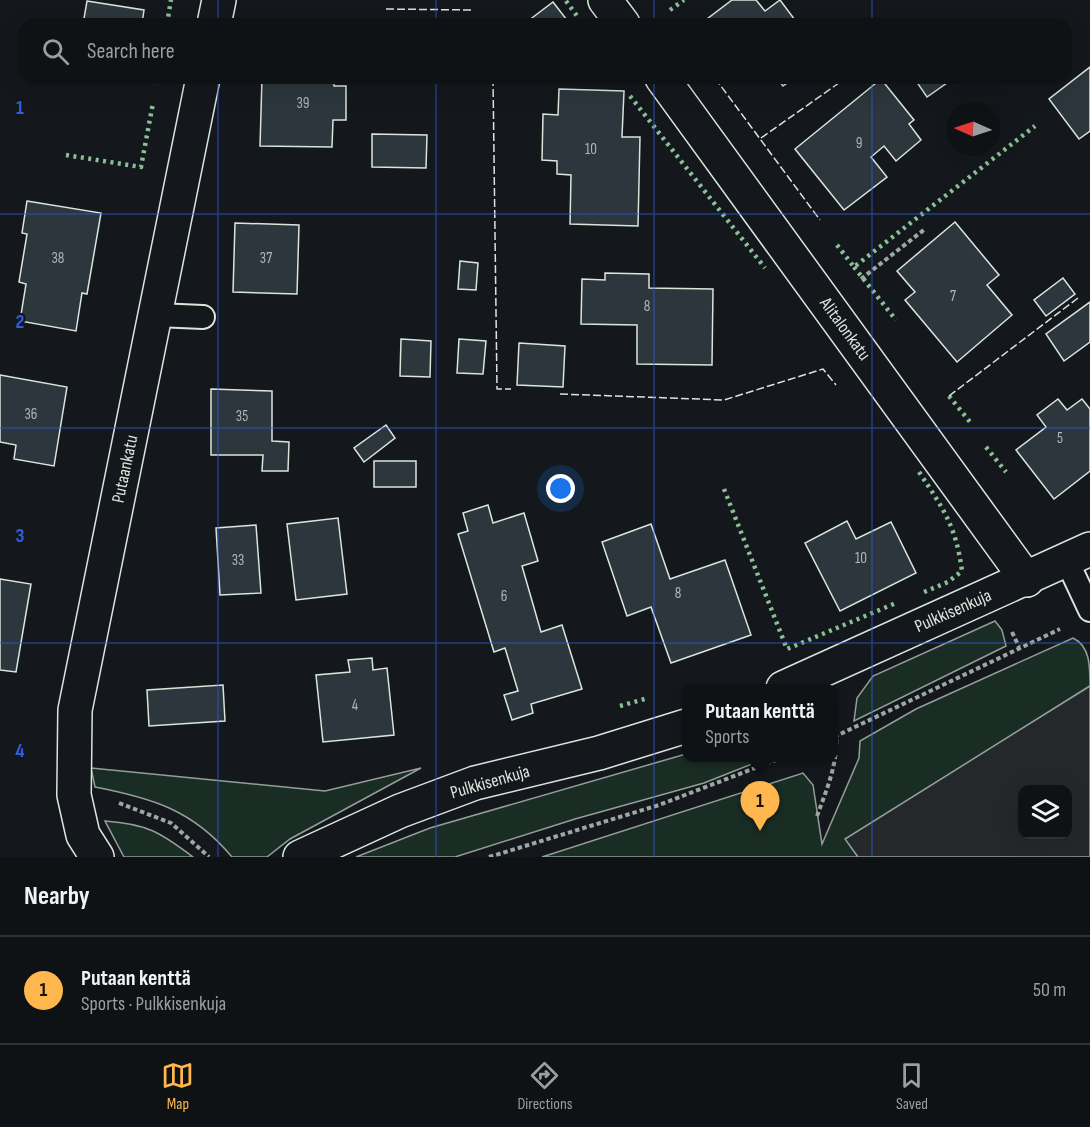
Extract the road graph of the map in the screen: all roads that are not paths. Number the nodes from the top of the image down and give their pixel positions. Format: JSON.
{"nodes":[{"id":1,"x":219,"y":0,"type":"edge"},
{"id":2,"x":605,"y":0,"type":"edge"},
{"id":3,"x":215,"y":18,"type":"edge"},
{"id":4,"x":618,"y":18,"type":"edge"},
{"id":5,"x":202,"y":84,"type":"edge"},
{"id":6,"x":666,"y":84,"type":"edge"},
{"id":7,"x":157,"y":315,"type":"junction"},
{"id":8,"x":203,"y":317,"type":"dead end"},
{"id":9,"x":1078,"y":555,"type":"edge"},
{"id":10,"x":1027,"y":580,"type":"junction"},
{"id":11,"x":1090,"y":610,"type":"edge"},
{"id":12,"x":792,"y":684,"type":"edge"},
{"id":13,"x":682,"y":728,"type":"edge"},
{"id":14,"x":98,"y":857,"type":"edge"},
{"id":15,"x":300,"y":857,"type":"edge"}],
"edges":[{"from":1,"to":3,"type":"street"},
{"from":2,"to":4,"type":"street"},
{"from":5,"to":7,"type":"street","name":"Putaankatu"},
{"from":6,"to":10,"type":"street","name":"Alitalonkatu"},
{"from":7,"to":8,"type":"lane"},
{"from":7,"to":14,"type":"street","name":"Putaankatu"},
{"from":9,"to":10,"type":"street","name":"Pulkkisenkuja"},
{"from":9,"to":11,"type":"lane"},
{"from":10,"to":12,"type":"street","name":"Pulkkisenkuja"},
{"from":13,"to":15,"type":"street","name":"Pulkkisenkuja"}]}
